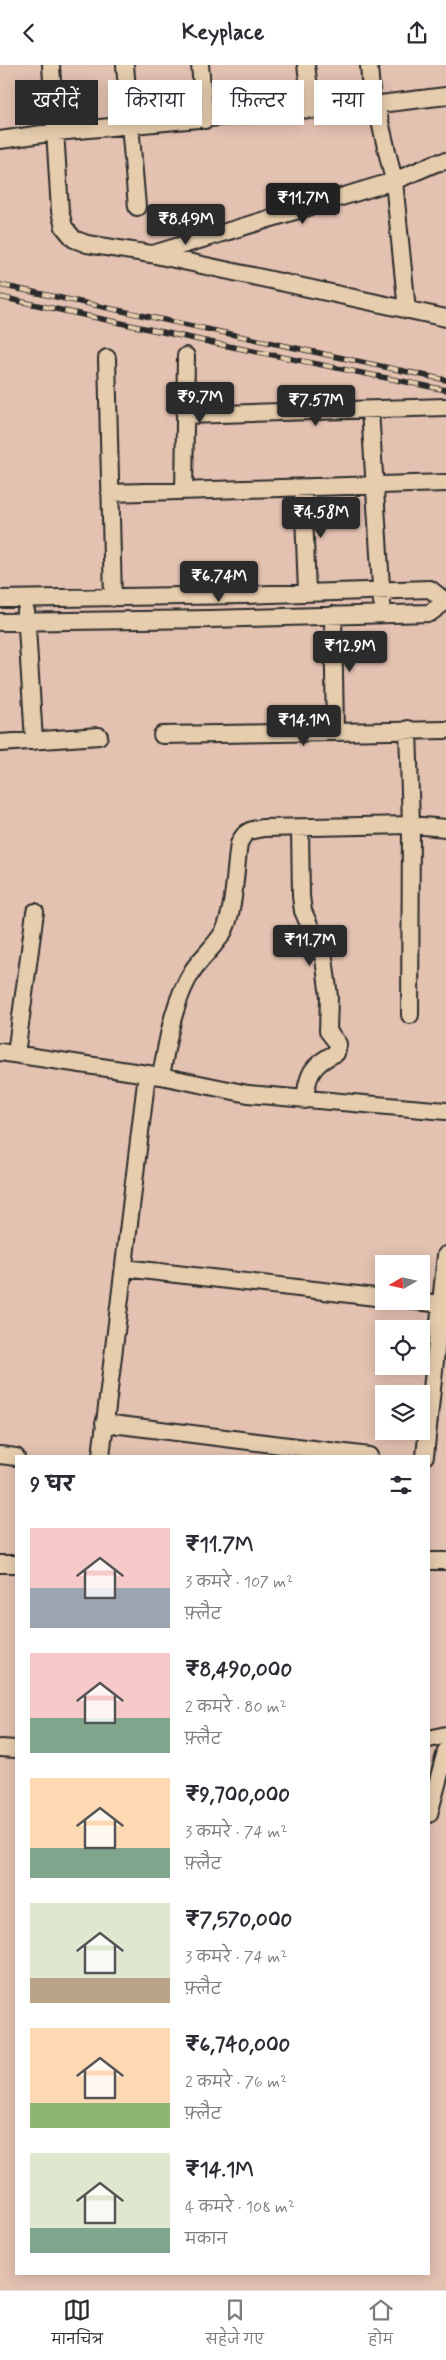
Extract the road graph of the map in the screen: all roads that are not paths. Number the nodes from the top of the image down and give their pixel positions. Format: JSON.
{"nodes":[{"id":1,"x":51,"y":65,"type":"edge"},
{"id":2,"x":125,"y":65,"type":"edge"},
{"id":3,"x":200,"y":65,"type":"edge"},
{"id":4,"x":306,"y":65,"type":"edge"},
{"id":5,"x":369,"y":65,"type":"edge"},
{"id":6,"x":370,"y":80,"type":"edge"},
{"id":7,"x":446,"y":96,"type":"edge"},
{"id":8,"x":382,"y":104,"type":"edge"},
{"id":9,"x":312,"y":110,"type":"joint"},
{"id":10,"x":205,"y":119,"type":"junction"},
{"id":11,"x":381,"y":125,"type":"edge"},
{"id":12,"x":130,"y":127,"type":"junction"},
{"id":13,"x":56,"y":132,"type":"junction"},
{"id":14,"x":0,"y":140,"type":"edge"},
{"id":15,"x":446,"y":161,"type":"edge"},
{"id":16,"x":394,"y":181,"type":"junction"},
{"id":17,"x":137,"y":207,"type":"dead end"},
{"id":18,"x":151,"y":254,"type":"junction"},
{"id":19,"x":407,"y":310,"type":"junction"},
{"id":20,"x":446,"y":318,"type":"edge"},
{"id":21,"x":186,"y":356,"type":"dead end"},
{"id":22,"x":107,"y":358,"type":"dead end"},
{"id":23,"x":446,"y":407,"type":"edge"},
{"id":24,"x":370,"y":410,"type":"junction"},
{"id":25,"x":185,"y":415,"type":"junction"},
{"id":26,"x":446,"y":483,"type":"edge"},
{"id":27,"x":375,"y":486,"type":"junction"},
{"id":28,"x":303,"y":488,"type":"junction"},
{"id":29,"x":184,"y":491,"type":"junction"},
{"id":30,"x":110,"y":493,"type":"junction"},
{"id":31,"x":382,"y":591,"type":"junction"},
{"id":32,"x":307,"y":592,"type":"junction"},
{"id":33,"x":26,"y":597,"type":"junction"},
{"id":34,"x":0,"y":599,"type":"edge"},
{"id":35,"x":113,"y":599,"type":"junction"},
{"id":36,"x":446,"y":601,"type":"edge"},
{"id":37,"x":382,"y":614,"type":"junction"},
{"id":38,"x":333,"y":615,"type":"junction"},
{"id":39,"x":27,"y":621,"type":"junction"},
{"id":40,"x":0,"y":622,"type":"edge"},
{"id":41,"x":408,"y":729,"type":"junction"},
{"id":42,"x":446,"y":729,"type":"edge"},
{"id":43,"x":335,"y":731,"type":"junction"},
{"id":44,"x":162,"y":735,"type":"dead end"},
{"id":45,"x":99,"y":736,"type":"dead end"},
{"id":46,"x":34,"y":741,"type":"junction"},
{"id":47,"x":0,"y":743,"type":"edge"},
{"id":48,"x":411,"y":825,"type":"junction"},
{"id":49,"x":446,"y":828,"type":"edge"},
{"id":50,"x":300,"y":829,"type":"junction"},
{"id":51,"x":35,"y":912,"type":"dead end"},
{"id":52,"x":410,"y":1015,"type":"dead end"},
{"id":53,"x":8,"y":1053,"type":"edge"},
{"id":54,"x":154,"y":1075,"type":"junction"},
{"id":55,"x":305,"y":1099,"type":"junction"},
{"id":56,"x":446,"y":1111,"type":"edge"},
{"id":57,"x":446,"y":1255,"type":"edge"},
{"id":58,"x":124,"y":1268,"type":"junction"},
{"id":59,"x":375,"y":1297,"type":"edge"},
{"id":60,"x":430,"y":1303,"type":"edge"},
{"id":61,"x":441,"y":1304,"type":"junction"},
{"id":62,"x":104,"y":1423,"type":"junction"},
{"id":63,"x":0,"y":1455,"type":"edge"},
{"id":64,"x":100,"y":1455,"type":"edge"},
{"id":65,"x":361,"y":1455,"type":"edge"},
{"id":66,"x":425,"y":1455,"type":"edge"},
{"id":67,"x":15,"y":1457,"type":"edge"},
{"id":68,"x":430,"y":1561,"type":"edge"},
{"id":69,"x":446,"y":1561,"type":"edge"},
{"id":70,"x":0,"y":1564,"type":"edge"},
{"id":71,"x":15,"y":1564,"type":"edge"},
{"id":72,"x":446,"y":1735,"type":"edge"},
{"id":73,"x":430,"y":1739,"type":"edge"},
{"id":74,"x":0,"y":1748,"type":"edge"},
{"id":75,"x":15,"y":1749,"type":"edge"},
{"id":76,"x":446,"y":1751,"type":"edge"},
{"id":77,"x":430,"y":1810,"type":"edge"}],
"edges":[{"from":1,"to":13,"type":"street"},
{"from":2,"to":12,"type":"street"},
{"from":3,"to":10,"type":"street"},
{"from":4,"to":9,"type":"street"},
{"from":5,"to":6,"type":"street"},
{"from":7,"to":8,"type":"street"},
{"from":9,"to":10,"type":"street"},
{"from":10,"to":12,"type":"street"},
{"from":11,"to":16,"type":"street"},
{"from":12,"to":13,"type":"street"},
{"from":12,"to":17,"type":"street"},
{"from":13,"to":14,"type":"street"},
{"from":13,"to":18,"type":"street"},
{"from":15,"to":16,"type":"street"},
{"from":16,"to":18,"type":"street"},
{"from":16,"to":19,"type":"street"},
{"from":18,"to":19,"type":"street"},
{"from":19,"to":20,"type":"street"},
{"from":21,"to":25,"type":"street"},
{"from":22,"to":30,"type":"street"},
{"from":23,"to":24,"type":"street"},
{"from":24,"to":25,"type":"street"},
{"from":24,"to":27,"type":"street"},
{"from":25,"to":29,"type":"street"},
{"from":26,"to":27,"type":"street"},
{"from":27,"to":28,"type":"street"},
{"from":27,"to":31,"type":"street"},
{"from":28,"to":29,"type":"street"},
{"from":28,"to":32,"type":"street"},
{"from":29,"to":30,"type":"street"},
{"from":30,"to":35,"type":"street"},
{"from":31,"to":32,"type":"street"},
{"from":31,"to":36,"type":"street"},
{"from":31,"to":37,"type":"street"},
{"from":32,"to":35,"type":"street"},
{"from":33,"to":34,"type":"street"},
{"from":33,"to":35,"type":"street"},
{"from":33,"to":39,"type":"street"},
{"from":36,"to":37,"type":"street"},
{"from":37,"to":38,"type":"street"},
{"from":38,"to":39,"type":"street"},
{"from":38,"to":43,"type":"street"},
{"from":39,"to":40,"type":"street"},
{"from":39,"to":46,"type":"street"},
{"from":41,"to":42,"type":"street"},
{"from":41,"to":43,"type":"street"},
{"from":41,"to":48,"type":"street"},
{"from":43,"to":44,"type":"street"},
{"from":45,"to":46,"type":"street"},
{"from":46,"to":47,"type":"street"},
{"from":48,"to":49,"type":"street"},
{"from":48,"to":50,"type":"street"},
{"from":48,"to":52,"type":"street"},
{"from":50,"to":54,"type":"street"},
{"from":50,"to":55,"type":"street"},
{"from":51,"to":53,"type":"street"},
{"from":53,"to":54,"type":"street"},
{"from":54,"to":55,"type":"street"},
{"from":54,"to":58,"type":"street"},
{"from":55,"to":56,"type":"street"},
{"from":57,"to":61,"type":"street"},
{"from":58,"to":59,"type":"street"},
{"from":58,"to":62,"type":"street"},
{"from":60,"to":61,"type":"street"},
{"from":61,"to":66,"type":"street"},
{"from":62,"to":64,"type":"street"},
{"from":62,"to":65,"type":"street"},
{"from":63,"to":67,"type":"street"},
{"from":68,"to":69,"type":"street"},
{"from":70,"to":71,"type":"street"},
{"from":72,"to":73,"type":"street"},
{"from":74,"to":75,"type":"street"},
{"from":76,"to":77,"type":"street"}]}
